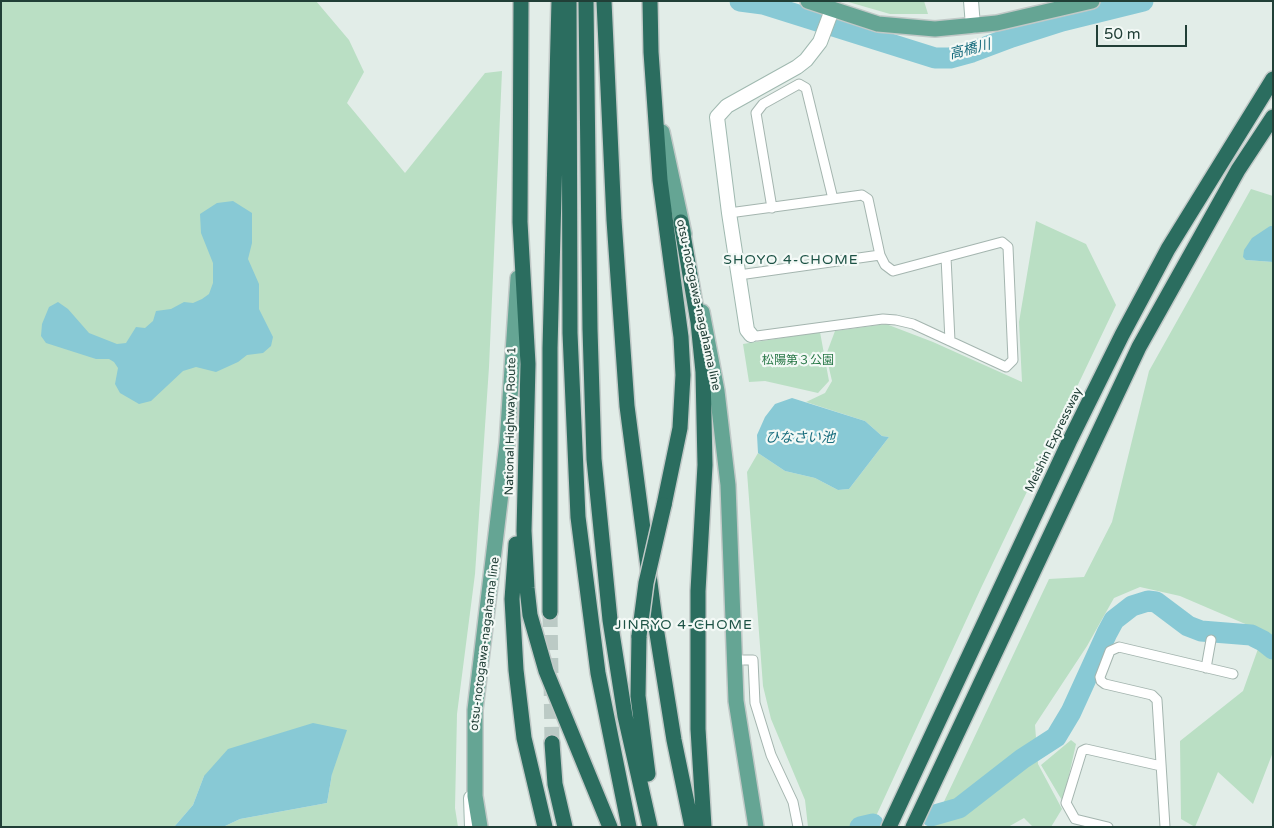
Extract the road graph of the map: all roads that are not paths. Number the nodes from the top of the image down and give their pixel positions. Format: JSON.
{"nodes":[{"id":1,"x":521,"y":1,"type":"edge"},
{"id":2,"x":559,"y":1,"type":"edge"},
{"id":3,"x":569,"y":1,"type":"edge"},
{"id":4,"x":586,"y":1,"type":"edge"},
{"id":5,"x":604,"y":1,"type":"edge"},
{"id":6,"x":650,"y":1,"type":"edge"},
{"id":7,"x":808,"y":1,"type":"edge"},
{"id":8,"x":971,"y":1,"type":"edge"},
{"id":9,"x":1092,"y":1,"type":"edge"},
{"id":10,"x":829,"y":19,"type":"junction"},
{"id":11,"x":973,"y":26,"type":"junction"},
{"id":12,"x":651,"y":52,"type":"junction"},
{"id":13,"x":1273,"y":79,"type":"edge"},
{"id":14,"x":1273,"y":117,"type":"edge"},
{"id":15,"x":833,"y":199,"type":"junction"},
{"id":16,"x":772,"y":208,"type":"junction"},
{"id":17,"x":730,"y":213,"type":"junction"},
{"id":18,"x":520,"y":222,"type":"junction"},
{"id":19,"x":681,"y":222,"type":"junction"},
{"id":20,"x":880,"y":255,"type":"junction"},
{"id":21,"x":946,"y":257,"type":"junction"},
{"id":22,"x":739,"y":275,"type":"junction"},
{"id":23,"x":750,"y":335,"type":"joint"},
{"id":24,"x":950,"y":341,"type":"junction"},
{"id":25,"x":528,"y":410,"type":"junction"},
{"id":26,"x":550,"y":612,"type":"tunnel mouth"},
{"id":27,"x":1211,"y":640,"type":"dead end"},
{"id":28,"x":733,"y":660,"type":"junction"},
{"id":29,"x":1206,"y":668,"type":"junction"},
{"id":30,"x":1233,"y":674,"type":"dead end"},
{"id":31,"x":552,"y":743,"type":"tunnel mouth"},
{"id":32,"x":1161,"y":766,"type":"junction"},
{"id":33,"x":475,"y":774,"type":"junction"},
{"id":34,"x":472,"y":827,"type":"edge"},
{"id":35,"x":480,"y":827,"type":"edge"},
{"id":36,"x":545,"y":827,"type":"edge"},
{"id":37,"x":565,"y":827,"type":"edge"},
{"id":38,"x":610,"y":827,"type":"edge"},
{"id":39,"x":629,"y":827,"type":"edge"},
{"id":40,"x":650,"y":827,"type":"edge"},
{"id":41,"x":658,"y":827,"type":"edge"},
{"id":42,"x":692,"y":827,"type":"edge"},
{"id":43,"x":704,"y":827,"type":"edge"},
{"id":44,"x":756,"y":827,"type":"edge"},
{"id":45,"x":798,"y":827,"type":"edge"},
{"id":46,"x":889,"y":827,"type":"edge"},
{"id":47,"x":912,"y":827,"type":"edge"},
{"id":48,"x":1108,"y":827,"type":"edge"},
{"id":49,"x":1165,"y":827,"type":"edge"}],
"edges":[{"from":1,"to":18,"type":"highway","name":"National Highway Route 1"},
{"from":2,"to":26,"type":"highway"},
{"from":3,"to":39,"type":"highway"},
{"from":4,"to":40,"type":"highway"},
{"from":5,"to":42,"type":"highway"},
{"from":6,"to":12,"type":"highway"},
{"from":7,"to":10,"type":"main road"},
{"from":8,"to":11,"type":"street"},
{"from":9,"to":11,"type":"main road"},
{"from":10,"to":11,"type":"main road"},
{"from":10,"to":17,"type":"street"},
{"from":12,"to":19,"type":"main road","name":"otsu-notogawa-nagahama line"},
{"from":12,"to":41,"type":"highway","bridge":true},
{"from":13,"to":46,"type":"highway","name":"Meishin Expressway"},
{"from":14,"to":47,"type":"highway"},
{"from":15,"to":16,"type":"street"},
{"from":15,"to":16,"type":"street"},
{"from":15,"to":20,"type":"street"},
{"from":16,"to":17,"type":"street"},
{"from":17,"to":22,"type":"street"},
{"from":18,"to":25,"type":"highway","name":"National Highway Route 1"},
{"from":18,"to":33,"type":"main road","name":"otsu-notogawa-nagahama line"},
{"from":19,"to":28,"type":"main road","name":"otsu-notogawa-nagahama line"},
{"from":19,"to":43,"type":"highway"},
{"from":20,"to":21,"type":"street"},
{"from":20,"to":22,"type":"street"},
{"from":21,"to":24,"type":"street"},
{"from":21,"to":24,"type":"street"},
{"from":22,"to":23,"type":"street"},
{"from":23,"to":24,"type":"street"},
{"from":25,"to":36,"type":"highway"},
{"from":25,"to":38,"type":"highway","name":"National Highway Route 1"},
{"from":27,"to":29,"type":"street"},
{"from":28,"to":44,"type":"main road","name":"otsu-notogawa-nagahama line"},
{"from":28,"to":45,"type":"street"},
{"from":29,"to":30,"type":"street"},
{"from":29,"to":32,"type":"street"},
{"from":31,"to":37,"type":"highway"},
{"from":32,"to":48,"type":"street"},
{"from":32,"to":49,"type":"street"},
{"from":33,"to":34,"type":"street"},
{"from":33,"to":35,"type":"main road","name":"otsu-notogawa-nagahama line"}]}
